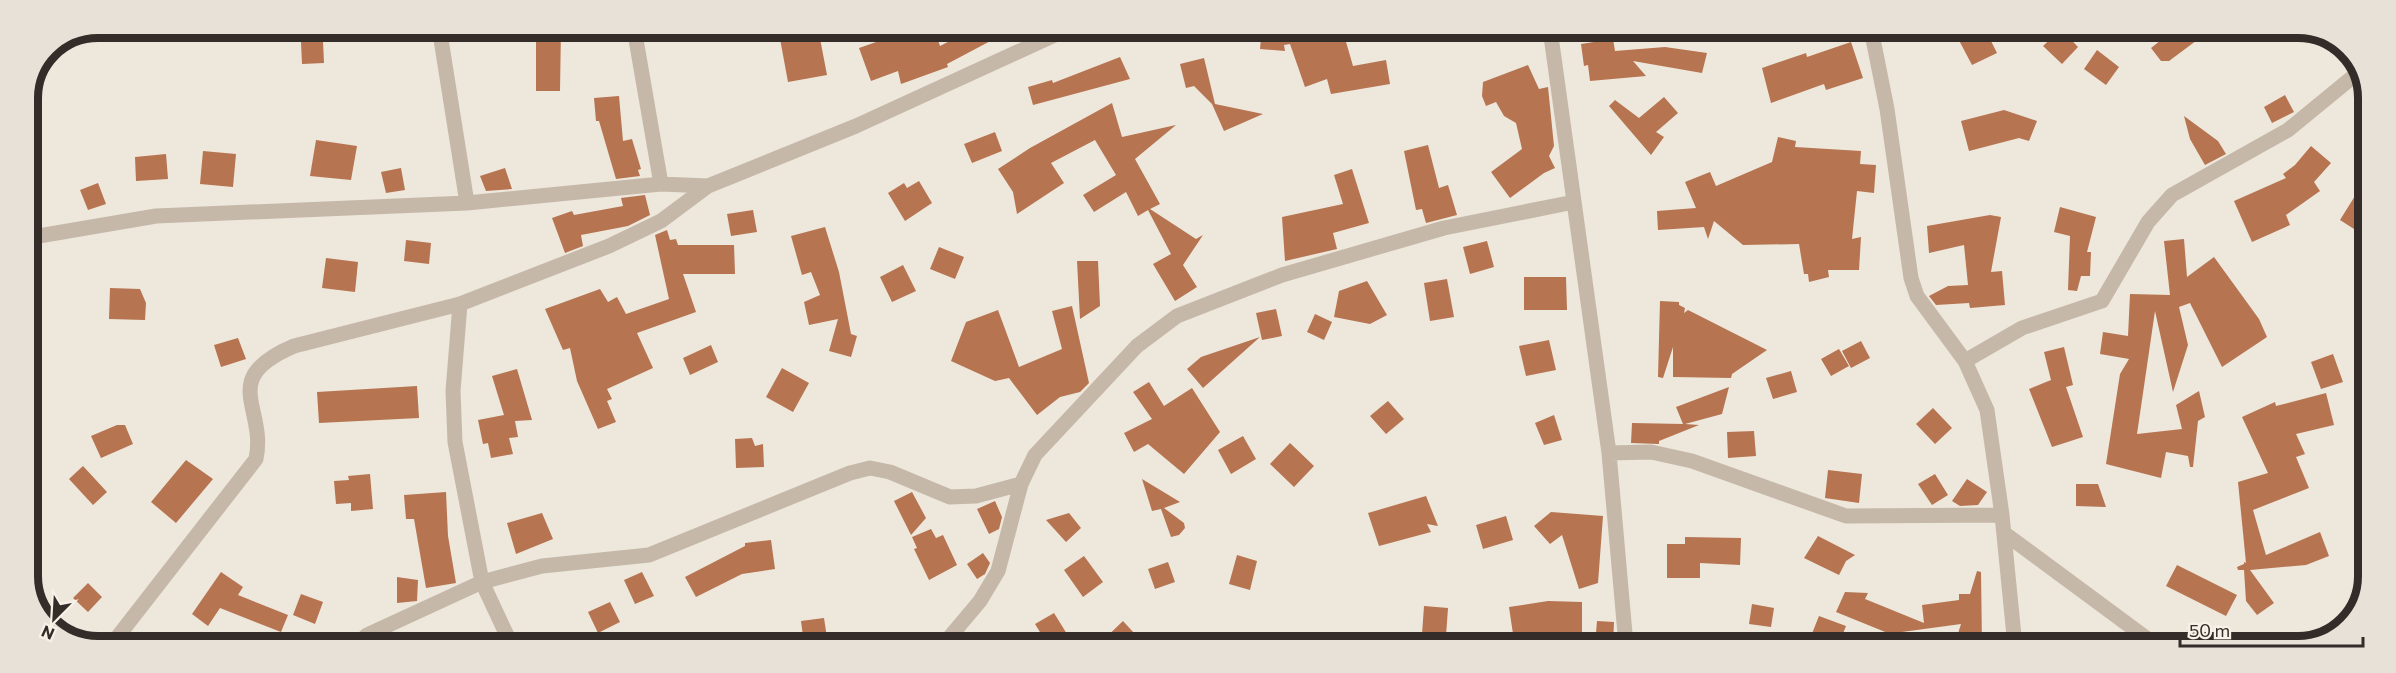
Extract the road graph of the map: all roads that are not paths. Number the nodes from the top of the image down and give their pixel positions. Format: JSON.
{"nodes":[{"id":1,"x":441,"y":38,"type":"edge"},
{"id":2,"x":636,"y":38,"type":"edge"},
{"id":3,"x":1048,"y":38,"type":"edge"},
{"id":4,"x":1551,"y":38,"type":"edge"},
{"id":5,"x":1873,"y":38,"type":"edge"},
{"id":6,"x":2354,"y":76,"type":"edge"},
{"id":7,"x":661,"y":184,"type":"junction"},
{"id":8,"x":708,"y":186,"type":"junction"},
{"id":9,"x":1574,"y":202,"type":"junction"},
{"id":10,"x":467,"y":203,"type":"junction"},
{"id":11,"x":38,"y":236,"type":"edge"},
{"id":12,"x":460,"y":304,"type":"junction"},
{"id":13,"x":1965,"y":361,"type":"junction"},
{"id":14,"x":1610,"y":453,"type":"junction"},
{"id":15,"x":1021,"y":484,"type":"junction"},
{"id":16,"x":2002,"y":514,"type":"junction"},
{"id":17,"x":2004,"y":532,"type":"junction"},
{"id":18,"x":482,"y":582,"type":"junction"},
{"id":19,"x":118,"y":636,"type":"edge"},
{"id":20,"x":367,"y":636,"type":"edge"},
{"id":21,"x":507,"y":636,"type":"edge"},
{"id":22,"x":951,"y":636,"type":"edge"},
{"id":23,"x":1625,"y":636,"type":"edge"},
{"id":24,"x":2014,"y":636,"type":"edge"},
{"id":25,"x":2144,"y":636,"type":"edge"}],
"edges":[{"from":1,"to":10,"type":"street"},
{"from":2,"to":7,"type":"street"},
{"from":3,"to":8,"type":"street"},
{"from":4,"to":9,"type":"street"},
{"from":5,"to":13,"type":"street"},
{"from":6,"to":13,"type":"street"},
{"from":7,"to":8,"type":"street"},
{"from":7,"to":10,"type":"street"},
{"from":8,"to":12,"type":"street"},
{"from":9,"to":14,"type":"street"},
{"from":9,"to":15,"type":"street"},
{"from":10,"to":11,"type":"street"},
{"from":12,"to":18,"type":"street"},
{"from":12,"to":19,"type":"street"},
{"from":13,"to":16,"type":"street"},
{"from":14,"to":16,"type":"street"},
{"from":14,"to":23,"type":"street"},
{"from":15,"to":18,"type":"street"},
{"from":15,"to":22,"type":"street"},
{"from":16,"to":17,"type":"street"},
{"from":17,"to":24,"type":"street"},
{"from":17,"to":25,"type":"street"},
{"from":18,"to":20,"type":"street"},
{"from":18,"to":21,"type":"street"}]}
